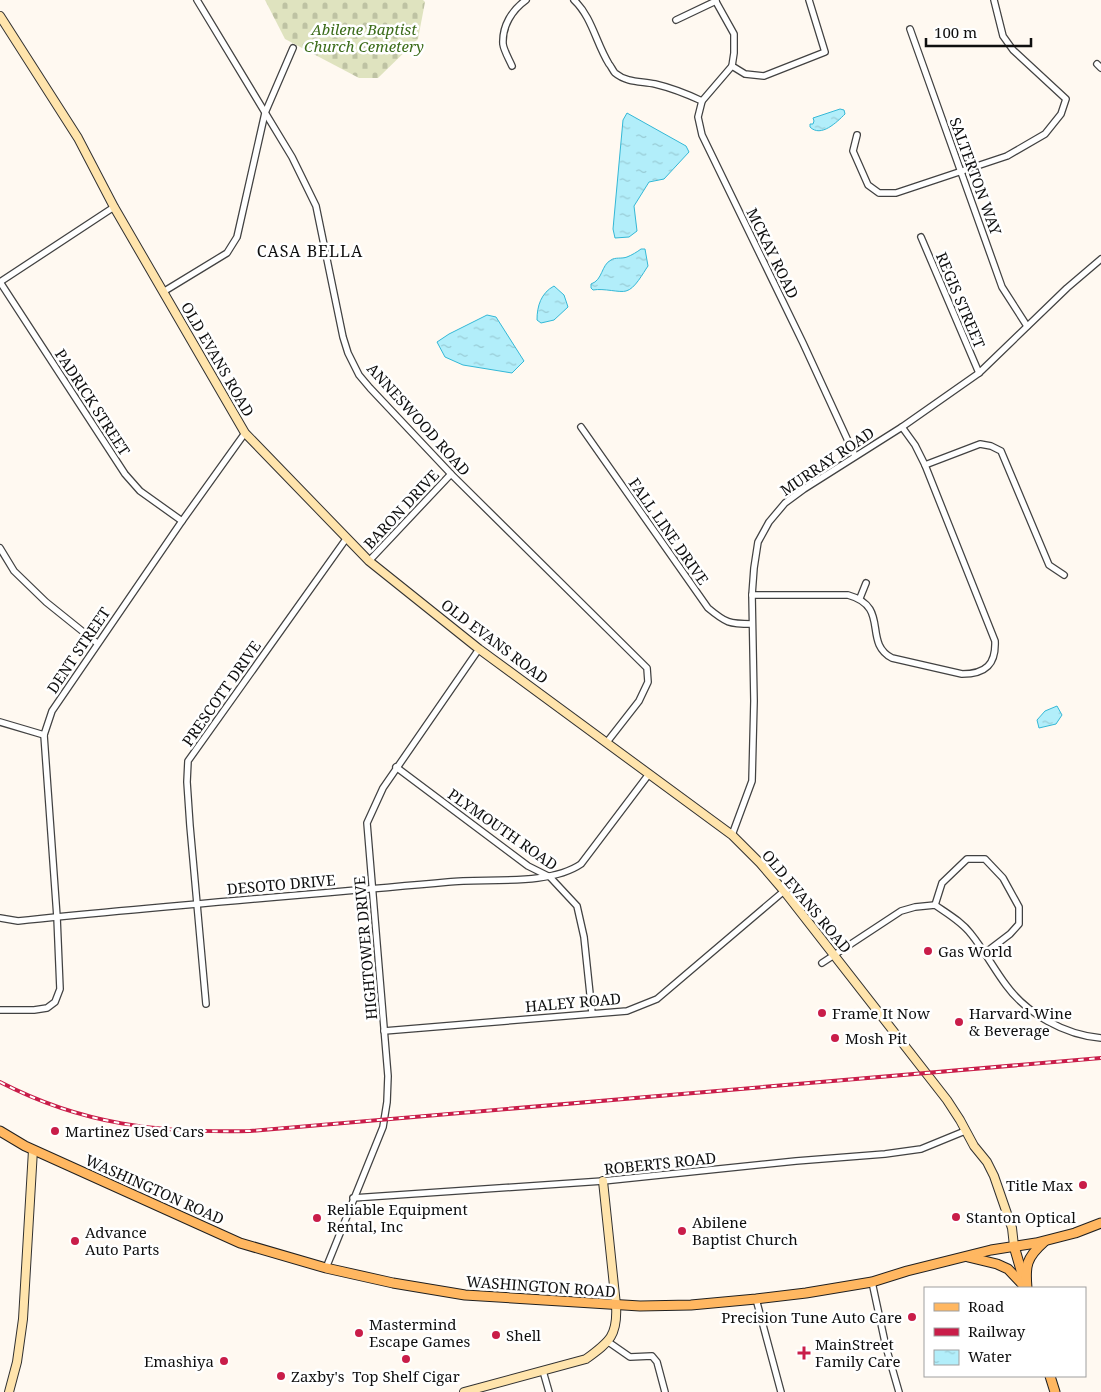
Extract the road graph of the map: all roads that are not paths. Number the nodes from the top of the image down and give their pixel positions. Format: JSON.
{"nodes":[{"id":1,"x":197,"y":0,"type":"edge"},
{"id":2,"x":526,"y":0,"type":"edge"},
{"id":3,"x":574,"y":0,"type":"edge"},
{"id":4,"x":809,"y":0,"type":"edge"},
{"id":5,"x":994,"y":0,"type":"edge"},
{"id":6,"x":716,"y":1,"type":"edge"},
{"id":7,"x":0,"y":16,"type":"edge"},
{"id":8,"x":676,"y":20,"type":"dead end"},
{"id":9,"x":910,"y":29,"type":"dead end"},
{"id":10,"x":293,"y":48,"type":"dead end"},
{"id":11,"x":512,"y":66,"type":"dead end"},
{"id":12,"x":732,"y":66,"type":"junction"},
{"id":13,"x":702,"y":101,"type":"junction"},
{"id":14,"x":265,"y":113,"type":"junction"},
{"id":15,"x":857,"y":135,"type":"dead end"},
{"id":16,"x":961,"y":170,"type":"junction"},
{"id":17,"x":114,"y":207,"type":"junction"},
{"id":18,"x":921,"y":237,"type":"dead end"},
{"id":19,"x":1101,"y":259,"type":"edge"},
{"id":20,"x":0,"y":282,"type":"edge"},
{"id":21,"x":164,"y":292,"type":"junction"},
{"id":22,"x":1027,"y":326,"type":"junction"},
{"id":23,"x":979,"y":373,"type":"junction"},
{"id":24,"x":580,"y":427,"type":"dead end"},
{"id":25,"x":902,"y":427,"type":"junction"},
{"id":26,"x":245,"y":433,"type":"junction"},
{"id":27,"x":855,"y":456,"type":"junction"},
{"id":28,"x":925,"y":465,"type":"junction"},
{"id":29,"x":451,"y":474,"type":"junction"},
{"id":30,"x":182,"y":521,"type":"junction"},
{"id":31,"x":346,"y":539,"type":"junction"},
{"id":32,"x":0,"y":548,"type":"edge"},
{"id":33,"x":369,"y":561,"type":"junction"},
{"id":34,"x":1064,"y":575,"type":"dead end"},
{"id":35,"x":866,"y":583,"type":"dead end"},
{"id":36,"x":752,"y":595,"type":"junction"},
{"id":37,"x":860,"y":598,"type":"junction"},
{"id":38,"x":752,"y":624,"type":"junction"},
{"id":39,"x":97,"y":642,"type":"junction"},
{"id":40,"x":479,"y":649,"type":"junction"},
{"id":41,"x":0,"y":722,"type":"edge"},
{"id":42,"x":44,"y":735,"type":"junction"},
{"id":43,"x":607,"y":742,"type":"junction"},
{"id":44,"x":396,"y":767,"type":"junction"},
{"id":45,"x":649,"y":774,"type":"junction"},
{"id":46,"x":732,"y":835,"type":"junction"},
{"id":47,"x":550,"y":877,"type":"junction"},
{"id":48,"x":372,"y":889,"type":"junction"},
{"id":49,"x":784,"y":891,"type":"junction"},
{"id":50,"x":197,"y":904,"type":"junction"},
{"id":51,"x":935,"y":905,"type":"junction"},
{"id":52,"x":57,"y":917,"type":"junction"},
{"id":53,"x":0,"y":918,"type":"edge"},
{"id":54,"x":985,"y":953,"type":"junction"},
{"id":55,"x":834,"y":955,"type":"junction"},
{"id":56,"x":822,"y":963,"type":"dead end"},
{"id":57,"x":206,"y":1004,"type":"dead end"},
{"id":58,"x":0,"y":1010,"type":"edge"},
{"id":59,"x":592,"y":1013,"type":"junction"},
{"id":60,"x":384,"y":1031,"type":"junction"},
{"id":61,"x":1101,"y":1038,"type":"edge"},
{"id":62,"x":0,"y":1131,"type":"edge"},
{"id":63,"x":965,"y":1131,"type":"junction"},
{"id":64,"x":34,"y":1150,"type":"junction"},
{"id":65,"x":603,"y":1181,"type":"junction"},
{"id":66,"x":353,"y":1198,"type":"junction"},
{"id":67,"x":1101,"y":1223,"type":"edge"},
{"id":68,"x":1045,"y":1241,"type":"junction"},
{"id":69,"x":1014,"y":1246,"type":"junction"},
{"id":70,"x":965,"y":1257,"type":"junction"},
{"id":71,"x":326,"y":1268,"type":"junction"},
{"id":72,"x":872,"y":1282,"type":"junction"},
{"id":73,"x":1026,"y":1287,"type":"edge"},
{"id":74,"x":1027,"y":1287,"type":"edge"},
{"id":75,"x":1027,"y":1287,"type":"edge"},
{"id":76,"x":756,"y":1299,"type":"junction"},
{"id":77,"x":616,"y":1305,"type":"junction"},
{"id":78,"x":607,"y":1341,"type":"junction"},
{"id":79,"x":543,"y":1371,"type":"junction"},
{"id":80,"x":1050,"y":1377,"type":"edge"},
{"id":81,"x":9,"y":1392,"type":"edge"},
{"id":82,"x":464,"y":1392,"type":"edge"},
{"id":83,"x":549,"y":1392,"type":"edge"},
{"id":84,"x":665,"y":1392,"type":"edge"},
{"id":85,"x":782,"y":1392,"type":"edge"},
{"id":86,"x":899,"y":1392,"type":"edge"},
{"id":87,"x":1055,"y":1392,"type":"edge"}],
"edges":[{"from":1,"to":14,"type":"street","name":"ANNESWOOD ROAD"},
{"from":2,"to":11,"type":"street"},
{"from":3,"to":13,"type":"street"},
{"from":4,"to":12,"type":"street"},
{"from":5,"to":16,"type":"street"},
{"from":6,"to":8,"type":"street"},
{"from":6,"to":12,"type":"street"},
{"from":7,"to":17,"type":"street","name":"OLD EVANS ROAD"},
{"from":9,"to":16,"type":"street","name":"SALTERTON WAY"},
{"from":10,"to":14,"type":"street"},
{"from":12,"to":13,"type":"street"},
{"from":13,"to":27,"type":"street","name":"MCKAY ROAD"},
{"from":14,"to":21,"type":"street"},
{"from":14,"to":29,"type":"street","name":"ANNESWOOD ROAD"},
{"from":15,"to":16,"type":"street"},
{"from":16,"to":22,"type":"street","name":"SALTERTON WAY"},
{"from":17,"to":20,"type":"street"},
{"from":17,"to":21,"type":"street","name":"OLD EVANS ROAD"},
{"from":18,"to":23,"type":"street","name":"REGIS STREET"},
{"from":19,"to":22,"type":"street","name":"MURRAY ROAD"},
{"from":20,"to":30,"type":"street","name":"PADRICK STREET"},
{"from":21,"to":26,"type":"street","name":"OLD EVANS ROAD"},
{"from":22,"to":23,"type":"street","name":"MURRAY ROAD"},
{"from":23,"to":25,"type":"street","name":"MURRAY ROAD"},
{"from":24,"to":38,"type":"street","name":"FALL LINE DRIVE"},
{"from":25,"to":27,"type":"street","name":"MURRAY ROAD"},
{"from":25,"to":28,"type":"street"},
{"from":26,"to":30,"type":"street","name":"DENT STREET"},
{"from":26,"to":31,"type":"street","name":"OLD EVANS ROAD"},
{"from":27,"to":36,"type":"street","name":"MURRAY ROAD"},
{"from":28,"to":34,"type":"street"},
{"from":28,"to":37,"type":"street"},
{"from":29,"to":33,"type":"street","name":"BARON DRIVE"},
{"from":29,"to":43,"type":"street","name":"ANNESWOOD ROAD"},
{"from":30,"to":39,"type":"street","name":"DENT STREET"},
{"from":31,"to":33,"type":"street","name":"OLD EVANS ROAD"},
{"from":31,"to":50,"type":"street","name":"PRESCOTT DRIVE"},
{"from":32,"to":39,"type":"street"},
{"from":33,"to":40,"type":"street","name":"OLD EVANS ROAD"},
{"from":35,"to":37,"type":"street"},
{"from":36,"to":37,"type":"street"},
{"from":36,"to":38,"type":"street","name":"MURRAY ROAD"},
{"from":38,"to":46,"type":"street","name":"MURRAY ROAD"},
{"from":39,"to":42,"type":"street","name":"DENT STREET"},
{"from":40,"to":43,"type":"street","name":"OLD EVANS ROAD"},
{"from":40,"to":44,"type":"street","name":"HIGHTOWER DRIVE"},
{"from":41,"to":42,"type":"street"},
{"from":42,"to":52,"type":"street","name":"DENT STREET"},
{"from":43,"to":45,"type":"street","name":"OLD EVANS ROAD"},
{"from":44,"to":47,"type":"street","name":"PLYMOUTH ROAD"},
{"from":44,"to":48,"type":"street","name":"HIGHTOWER DRIVE"},
{"from":45,"to":46,"type":"street","name":"OLD EVANS ROAD"},
{"from":45,"to":47,"type":"street","name":"DESOTO DRIVE"},
{"from":46,"to":49,"type":"street","name":"OLD EVANS ROAD"},
{"from":47,"to":48,"type":"street","name":"DESOTO DRIVE"},
{"from":47,"to":59,"type":"street","name":"PLYMOUTH ROAD"},
{"from":48,"to":50,"type":"street","name":"DESOTO DRIVE"},
{"from":48,"to":60,"type":"street","name":"HIGHTOWER DRIVE"},
{"from":49,"to":55,"type":"street","name":"OLD EVANS ROAD"},
{"from":49,"to":59,"type":"street","name":"HALEY ROAD"},
{"from":50,"to":52,"type":"street","name":"DESOTO DRIVE"},
{"from":50,"to":57,"type":"street","name":"PRESCOTT DRIVE"},
{"from":51,"to":54,"type":"street"},
{"from":51,"to":54,"type":"street"},
{"from":51,"to":55,"type":"street"},
{"from":52,"to":53,"type":"street","name":"DESOTO DRIVE"},
{"from":52,"to":58,"type":"street","name":"DENT STREET"},
{"from":54,"to":61,"type":"street"},
{"from":55,"to":56,"type":"street"},
{"from":55,"to":63,"type":"street","name":"OLD EVANS ROAD"},
{"from":59,"to":60,"type":"street","name":"HALEY ROAD"},
{"from":60,"to":66,"type":"street","name":"HIGHTOWER DRIVE"},
{"from":62,"to":64,"type":"main road","name":"WASHINGTON ROAD"},
{"from":63,"to":65,"type":"street","name":"ROBERTS ROAD"},
{"from":63,"to":69,"type":"street","name":"OLD EVANS ROAD"},
{"from":64,"to":71,"type":"main road","name":"WASHINGTON ROAD"},
{"from":64,"to":81,"type":"street"},
{"from":65,"to":66,"type":"street","name":"ROBERTS ROAD"},
{"from":65,"to":77,"type":"street"},
{"from":66,"to":71,"type":"street","name":"HIGHTOWER DRIVE"},
{"from":67,"to":68,"type":"main road","name":"WASHINGTON ROAD"},
{"from":68,"to":69,"type":"main road","name":"WASHINGTON ROAD"},
{"from":68,"to":75,"type":"main road"},
{"from":69,"to":70,"type":"main road","name":"WASHINGTON ROAD"},
{"from":69,"to":74,"type":"main road"},
{"from":70,"to":72,"type":"main road","name":"WASHINGTON ROAD"},
{"from":70,"to":73,"type":"main road"},
{"from":71,"to":77,"type":"main road","name":"WASHINGTON ROAD"},
{"from":72,"to":76,"type":"main road","name":"WASHINGTON ROAD"},
{"from":72,"to":86,"type":"street"},
{"from":76,"to":77,"type":"main road","name":"WASHINGTON ROAD"},
{"from":76,"to":85,"type":"street"},
{"from":77,"to":78,"type":"street"},
{"from":78,"to":79,"type":"street"},
{"from":78,"to":84,"type":"street"},
{"from":79,"to":82,"type":"street"},
{"from":79,"to":83,"type":"street"},
{"from":80,"to":87,"type":"main road"}]}
